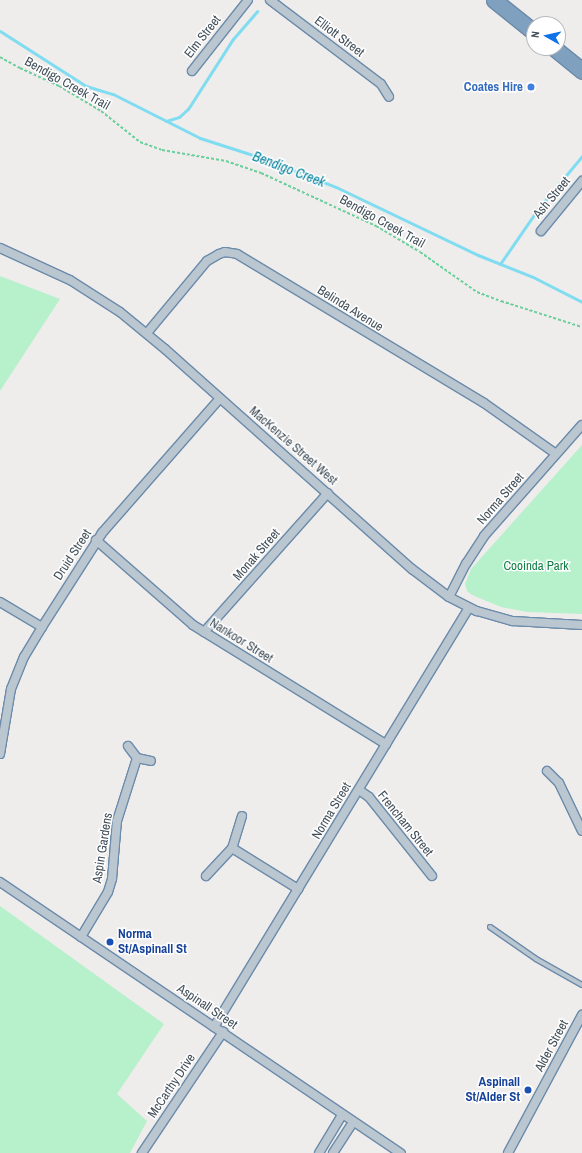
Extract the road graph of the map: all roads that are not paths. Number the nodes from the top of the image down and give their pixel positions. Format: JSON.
{"nodes":[{"id":1,"x":248,"y":0,"type":"edge"},
{"id":2,"x":270,"y":0,"type":"edge"},
{"id":3,"x":494,"y":0,"type":"edge"},
{"id":4,"x":526,"y":26,"type":"edge"},
{"id":5,"x":564,"y":56,"type":"edge"},
{"id":6,"x":192,"y":71,"type":"dead end"},
{"id":7,"x":582,"y":71,"type":"edge"},
{"id":8,"x":389,"y":97,"type":"dead end"},
{"id":9,"x":582,"y":181,"type":"edge"},
{"id":10,"x":541,"y":231,"type":"dead end"},
{"id":11,"x":0,"y":248,"type":"edge"},
{"id":12,"x":147,"y":333,"type":"junction"},
{"id":13,"x":220,"y":398,"type":"junction"},
{"id":14,"x":582,"y":425,"type":"edge"},
{"id":15,"x":556,"y":454,"type":"junction"},
{"id":16,"x":328,"y":492,"type":"junction"},
{"id":17,"x":96,"y":540,"type":"junction"},
{"id":18,"x":449,"y":597,"type":"junction"},
{"id":19,"x":0,"y":602,"type":"edge"},
{"id":20,"x":469,"y":608,"type":"junction"},
{"id":21,"x":582,"y":625,"type":"edge"},
{"id":22,"x":42,"y":627,"type":"junction"},
{"id":23,"x":204,"y":632,"type":"junction"},
{"id":24,"x":386,"y":744,"type":"junction"},
{"id":25,"x":128,"y":746,"type":"dead end"},
{"id":26,"x":0,"y":754,"type":"edge"},
{"id":27,"x":137,"y":758,"type":"junction"},
{"id":28,"x":152,"y":761,"type":"dead end"},
{"id":29,"x":547,"y":771,"type":"dead end"},
{"id":30,"x":358,"y":790,"type":"junction"},
{"id":31,"x":242,"y":816,"type":"dead end"},
{"id":32,"x":582,"y":831,"type":"edge"},
{"id":33,"x":232,"y":848,"type":"junction"},
{"id":34,"x":206,"y":876,"type":"dead end"},
{"id":35,"x":432,"y":876,"type":"dead end"},
{"id":36,"x":0,"y":882,"type":"edge"},
{"id":37,"x":298,"y":889,"type":"junction"},
{"id":38,"x":490,"y":928,"type":"dead end"},
{"id":39,"x":81,"y":937,"type":"junction"},
{"id":40,"x":582,"y":985,"type":"edge"},
{"id":41,"x":582,"y":1015,"type":"edge"},
{"id":42,"x":214,"y":1027,"type":"junction"},
{"id":43,"x":223,"y":1032,"type":"junction"},
{"id":44,"x":342,"y":1115,"type":"junction"},
{"id":45,"x":353,"y":1122,"type":"junction"},
{"id":46,"x":142,"y":1153,"type":"edge"},
{"id":47,"x":319,"y":1153,"type":"edge"},
{"id":48,"x":333,"y":1153,"type":"edge"},
{"id":49,"x":401,"y":1153,"type":"edge"},
{"id":50,"x":508,"y":1153,"type":"edge"}],
"edges":[{"from":1,"to":6,"type":"street","name":"Elm Street"},
{"from":2,"to":8,"type":"street","name":"Elliott Street"},
{"from":3,"to":4,"type":"highway"},
{"from":5,"to":7,"type":"highway"},
{"from":9,"to":10,"type":"street","name":"Ash Street"},
{"from":11,"to":12,"type":"street","name":"MacKenzie Street West"},
{"from":12,"to":13,"type":"street","name":"MacKenzie Street West"},
{"from":12,"to":15,"type":"street","name":"Belinda Avenue"},
{"from":13,"to":16,"type":"street","name":"MacKenzie Street West"},
{"from":13,"to":17,"type":"street","name":"Druid Street"},
{"from":14,"to":15,"type":"street","name":"Norma Street"},
{"from":15,"to":18,"type":"street","name":"Norma Street"},
{"from":16,"to":18,"type":"street","name":"MacKenzie Street West"},
{"from":16,"to":23,"type":"street","name":"Monak Street"},
{"from":17,"to":22,"type":"street","name":"Druid Street"},
{"from":17,"to":23,"type":"street","name":"Nankoor Street"},
{"from":18,"to":20,"type":"street","name":"MacKenzie Street West"},
{"from":19,"to":22,"type":"street"},
{"from":20,"to":21,"type":"street","name":"MacKenzie Street West"},
{"from":20,"to":24,"type":"street","name":"Norma Street"},
{"from":22,"to":26,"type":"street","name":"Druid Street"},
{"from":23,"to":24,"type":"street","name":"Nankoor Street"},
{"from":24,"to":30,"type":"street","name":"Norma Street"},
{"from":25,"to":27,"type":"street"},
{"from":27,"to":28,"type":"street"},
{"from":27,"to":39,"type":"street","name":"Aspin Gardens"},
{"from":29,"to":32,"type":"street"},
{"from":30,"to":35,"type":"street","name":"Frencham Street"},
{"from":30,"to":37,"type":"street","name":"Norma Street"},
{"from":31,"to":33,"type":"street"},
{"from":33,"to":34,"type":"street"},
{"from":33,"to":37,"type":"street"},
{"from":36,"to":39,"type":"street","name":"Aspinall Street"},
{"from":37,"to":42,"type":"street","name":"Norma Street"},
{"from":38,"to":40,"type":"lane"},
{"from":39,"to":42,"type":"street","name":"Aspinall Street"},
{"from":41,"to":50,"type":"street","name":"Alder Street"},
{"from":42,"to":43,"type":"street","name":"Aspinall Street"},
{"from":43,"to":44,"type":"street","name":"Aspinall Street"},
{"from":43,"to":46,"type":"street","name":"McCarthy Drive"},
{"from":44,"to":45,"type":"street","name":"Aspinall Street"},
{"from":44,"to":47,"type":"street"},
{"from":45,"to":48,"type":"street"},
{"from":45,"to":49,"type":"street","name":"Aspinall Street"}]}
